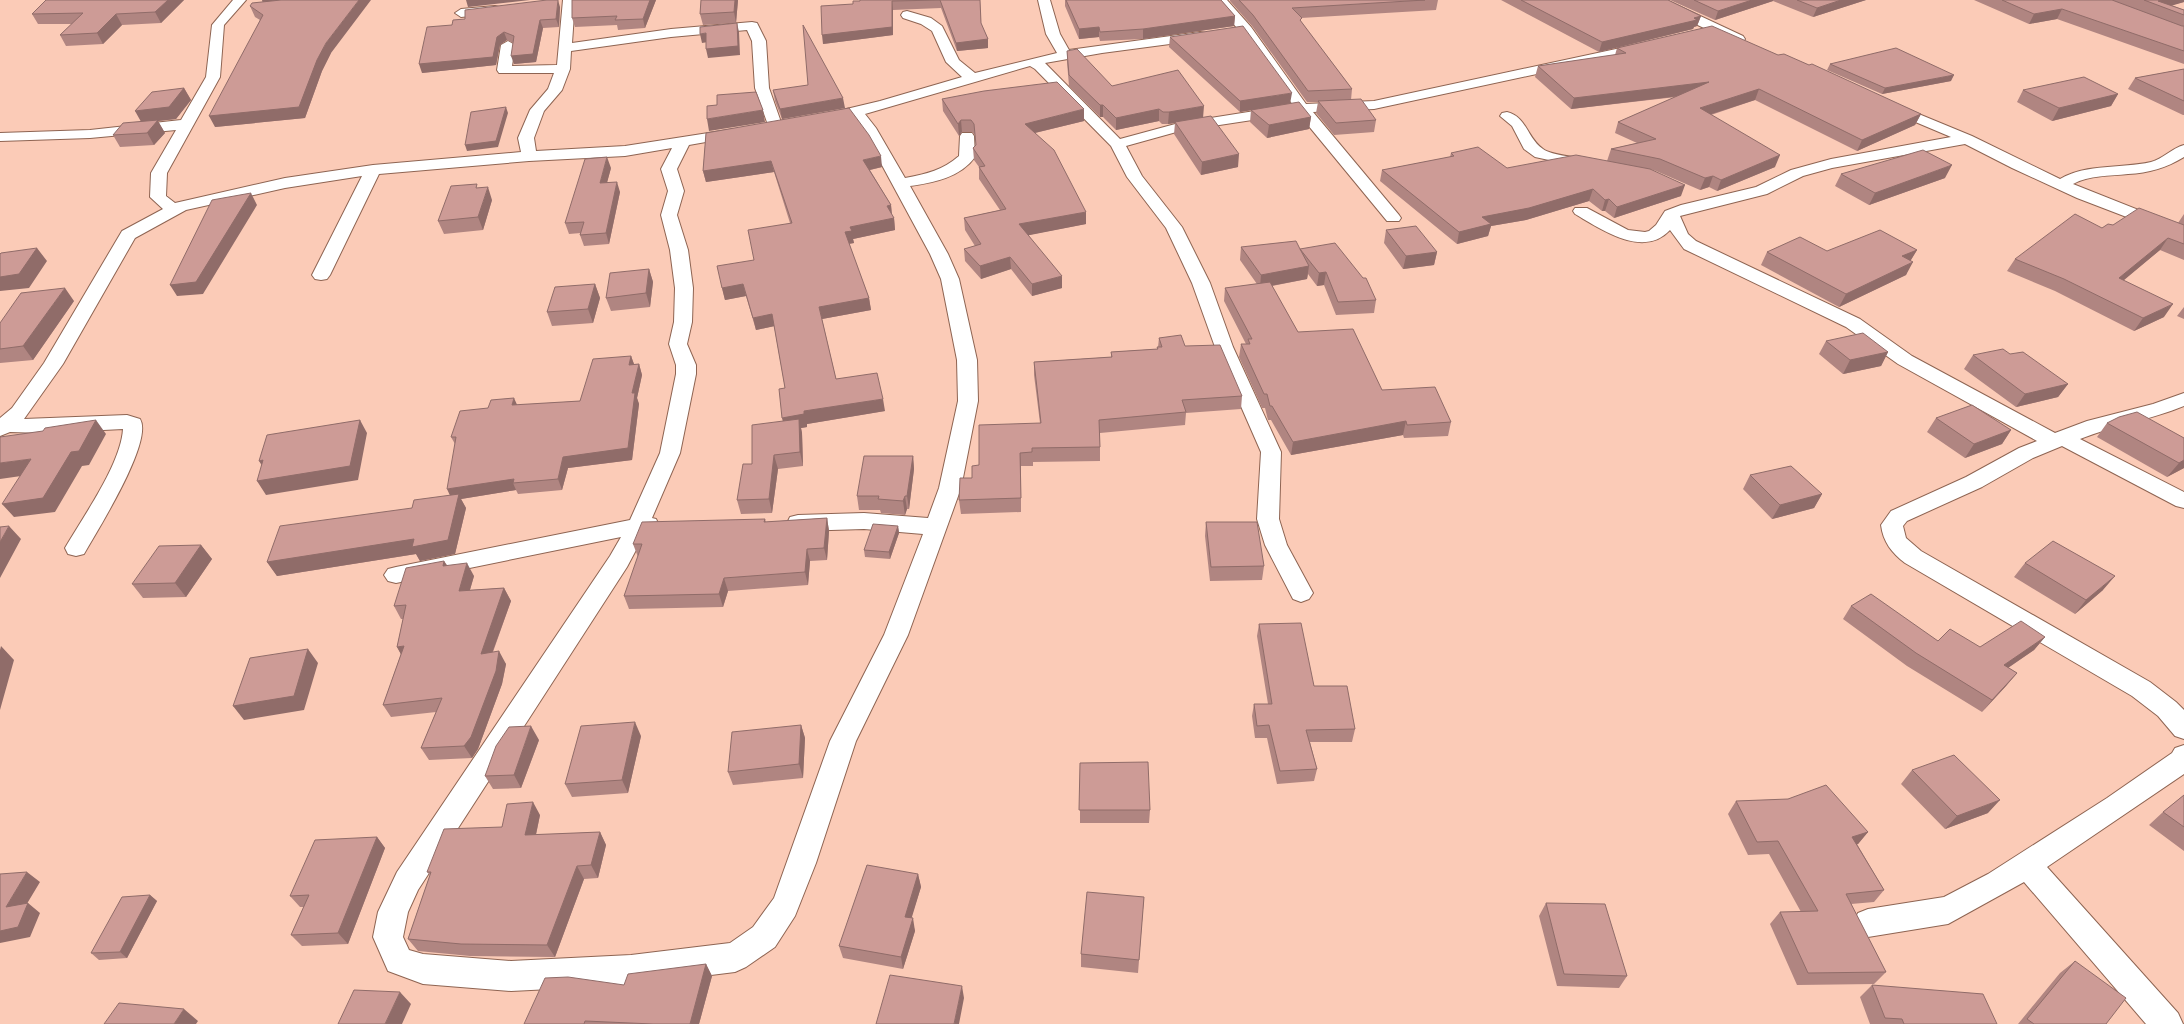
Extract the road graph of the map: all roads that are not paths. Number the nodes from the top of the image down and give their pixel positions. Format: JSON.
{"nodes":[{"id":1,"x":1044,"y":0,"type":"edge"},
{"id":2,"x":1220,"y":0,"type":"edge"},
{"id":3,"x":1656,"y":0,"type":"edge"},
{"id":4,"x":569,"y":1,"type":"edge"},
{"id":5,"x":554,"y":3,"type":"edge"},
{"id":6,"x":245,"y":4,"type":"edge"},
{"id":7,"x":507,"y":8,"type":"edge"},
{"id":8,"x":461,"y":13,"type":"dead end"},
{"id":9,"x":907,"y":15,"type":"dead end"},
{"id":10,"x":1716,"y":29,"type":"junction"},
{"id":11,"x":1246,"y":30,"type":"junction"},
{"id":12,"x":1231,"y":32,"type":"edge"},
{"id":13,"x":1216,"y":34,"type":"edge"},
{"id":14,"x":1695,"y":34,"type":"edge"},
{"id":15,"x":1658,"y":43,"type":"edge"},
{"id":16,"x":508,"y":45,"type":"edge"},
{"id":17,"x":1752,"y":45,"type":"edge"},
{"id":18,"x":566,"y":48,"type":"junction"},
{"id":19,"x":1066,"y":56,"type":"junction"},
{"id":20,"x":1032,"y":62,"type":"junction"},
{"id":21,"x":563,"y":69,"type":"junction"},
{"id":22,"x":973,"y":79,"type":"junction"},
{"id":23,"x":1879,"y":101,"type":"edge"},
{"id":24,"x":1302,"y":108,"type":"junction"},
{"id":25,"x":855,"y":112,"type":"junction"},
{"id":26,"x":826,"y":116,"type":"edge"},
{"id":27,"x":1507,"y":116,"type":"dead end"},
{"id":28,"x":188,"y":124,"type":"junction"},
{"id":29,"x":967,"y":136,"type":"dead end"},
{"id":30,"x":0,"y":137,"type":"edge"},
{"id":31,"x":1967,"y":139,"type":"junction"},
{"id":32,"x":683,"y":142,"type":"junction"},
{"id":33,"x":1117,"y":144,"type":"junction"},
{"id":34,"x":2184,"y":150,"type":"edge"},
{"id":35,"x":529,"y":156,"type":"junction"},
{"id":36,"x":1604,"y":167,"type":"edge"},
{"id":37,"x":373,"y":170,"type":"junction"},
{"id":38,"x":901,"y":183,"type":"junction"},
{"id":39,"x":2060,"y":185,"type":"junction"},
{"id":40,"x":1692,"y":194,"type":"dead end"},
{"id":41,"x":1710,"y":202,"type":"junction"},
{"id":42,"x":173,"y":210,"type":"junction"},
{"id":43,"x":1581,"y":211,"type":"dead end"},
{"id":44,"x":1672,"y":214,"type":"junction"},
{"id":45,"x":1393,"y":218,"type":"dead end"},
{"id":46,"x":2184,"y":234,"type":"edge"},
{"id":47,"x":321,"y":275,"type":"dead end"},
{"id":48,"x":2184,"y":399,"type":"edge"},
{"id":49,"x":3,"y":427,"type":"edge"},
{"id":50,"x":2058,"y":440,"type":"junction"},
{"id":51,"x":2184,"y":501,"type":"edge"},
{"id":52,"x":780,"y":523,"type":"edge"},
{"id":53,"x":667,"y":524,"type":"edge"},
{"id":54,"x":638,"y":526,"type":"junction"},
{"id":55,"x":936,"y":527,"type":"junction"},
{"id":56,"x":76,"y":548,"type":"dead end"},
{"id":57,"x":396,"y":575,"type":"dead end"},
{"id":58,"x":1301,"y":593,"type":"dead end"},
{"id":59,"x":2184,"y":728,"type":"edge"},
{"id":60,"x":2184,"y":756,"type":"edge"},
{"id":61,"x":2026,"y":864,"type":"junction"},
{"id":62,"x":1868,"y":924,"type":"dead end"},
{"id":63,"x":2167,"y":1024,"type":"edge"}],
"edges":[{"from":1,"to":19,"type":"street"},
{"from":2,"to":11,"type":"street"},
{"from":3,"to":10,"type":"street"},
{"from":4,"to":5,"type":"street"},
{"from":4,"to":18,"type":"street"},
{"from":6,"to":28,"type":"street"},
{"from":7,"to":8,"type":"street"},
{"from":9,"to":22,"type":"street"},
{"from":10,"to":14,"type":"street"},
{"from":10,"to":17,"type":"street"},
{"from":11,"to":12,"type":"street"},
{"from":11,"to":24,"type":"street"},
{"from":13,"to":19,"type":"street"},
{"from":15,"to":24,"type":"street"},
{"from":16,"to":21,"type":"street"},
{"from":18,"to":21,"type":"street"},
{"from":18,"to":32,"type":"street"},
{"from":19,"to":20,"type":"street"},
{"from":20,"to":22,"type":"street"},
{"from":20,"to":33,"type":"street"},
{"from":21,"to":35,"type":"street"},
{"from":22,"to":25,"type":"street"},
{"from":23,"to":31,"type":"street"},
{"from":24,"to":33,"type":"street"},
{"from":24,"to":45,"type":"street"},
{"from":25,"to":26,"type":"street"},
{"from":25,"to":38,"type":"street"},
{"from":27,"to":36,"type":"street"},
{"from":28,"to":30,"type":"street"},
{"from":28,"to":42,"type":"street"},
{"from":29,"to":38,"type":"street"},
{"from":31,"to":39,"type":"street"},
{"from":31,"to":41,"type":"street"},
{"from":32,"to":35,"type":"street"},
{"from":32,"to":54,"type":"street"},
{"from":33,"to":58,"type":"street"},
{"from":34,"to":39,"type":"street"},
{"from":35,"to":37,"type":"street"},
{"from":37,"to":42,"type":"street"},
{"from":37,"to":47,"type":"street"},
{"from":38,"to":55,"type":"street"},
{"from":39,"to":46,"type":"street"},
{"from":40,"to":41,"type":"street"},
{"from":41,"to":44,"type":"street"},
{"from":42,"to":49,"type":"street"},
{"from":43,"to":44,"type":"street"},
{"from":44,"to":50,"type":"street"},
{"from":48,"to":50,"type":"street"},
{"from":49,"to":56,"type":"street"},
{"from":50,"to":51,"type":"street"},
{"from":50,"to":59,"type":"street"},
{"from":52,"to":55,"type":"street"},
{"from":53,"to":54,"type":"street"},
{"from":54,"to":55,"type":"street"},
{"from":54,"to":57,"type":"street"},
{"from":60,"to":61,"type":"street"},
{"from":61,"to":62,"type":"street"},
{"from":61,"to":63,"type":"street"}]}
